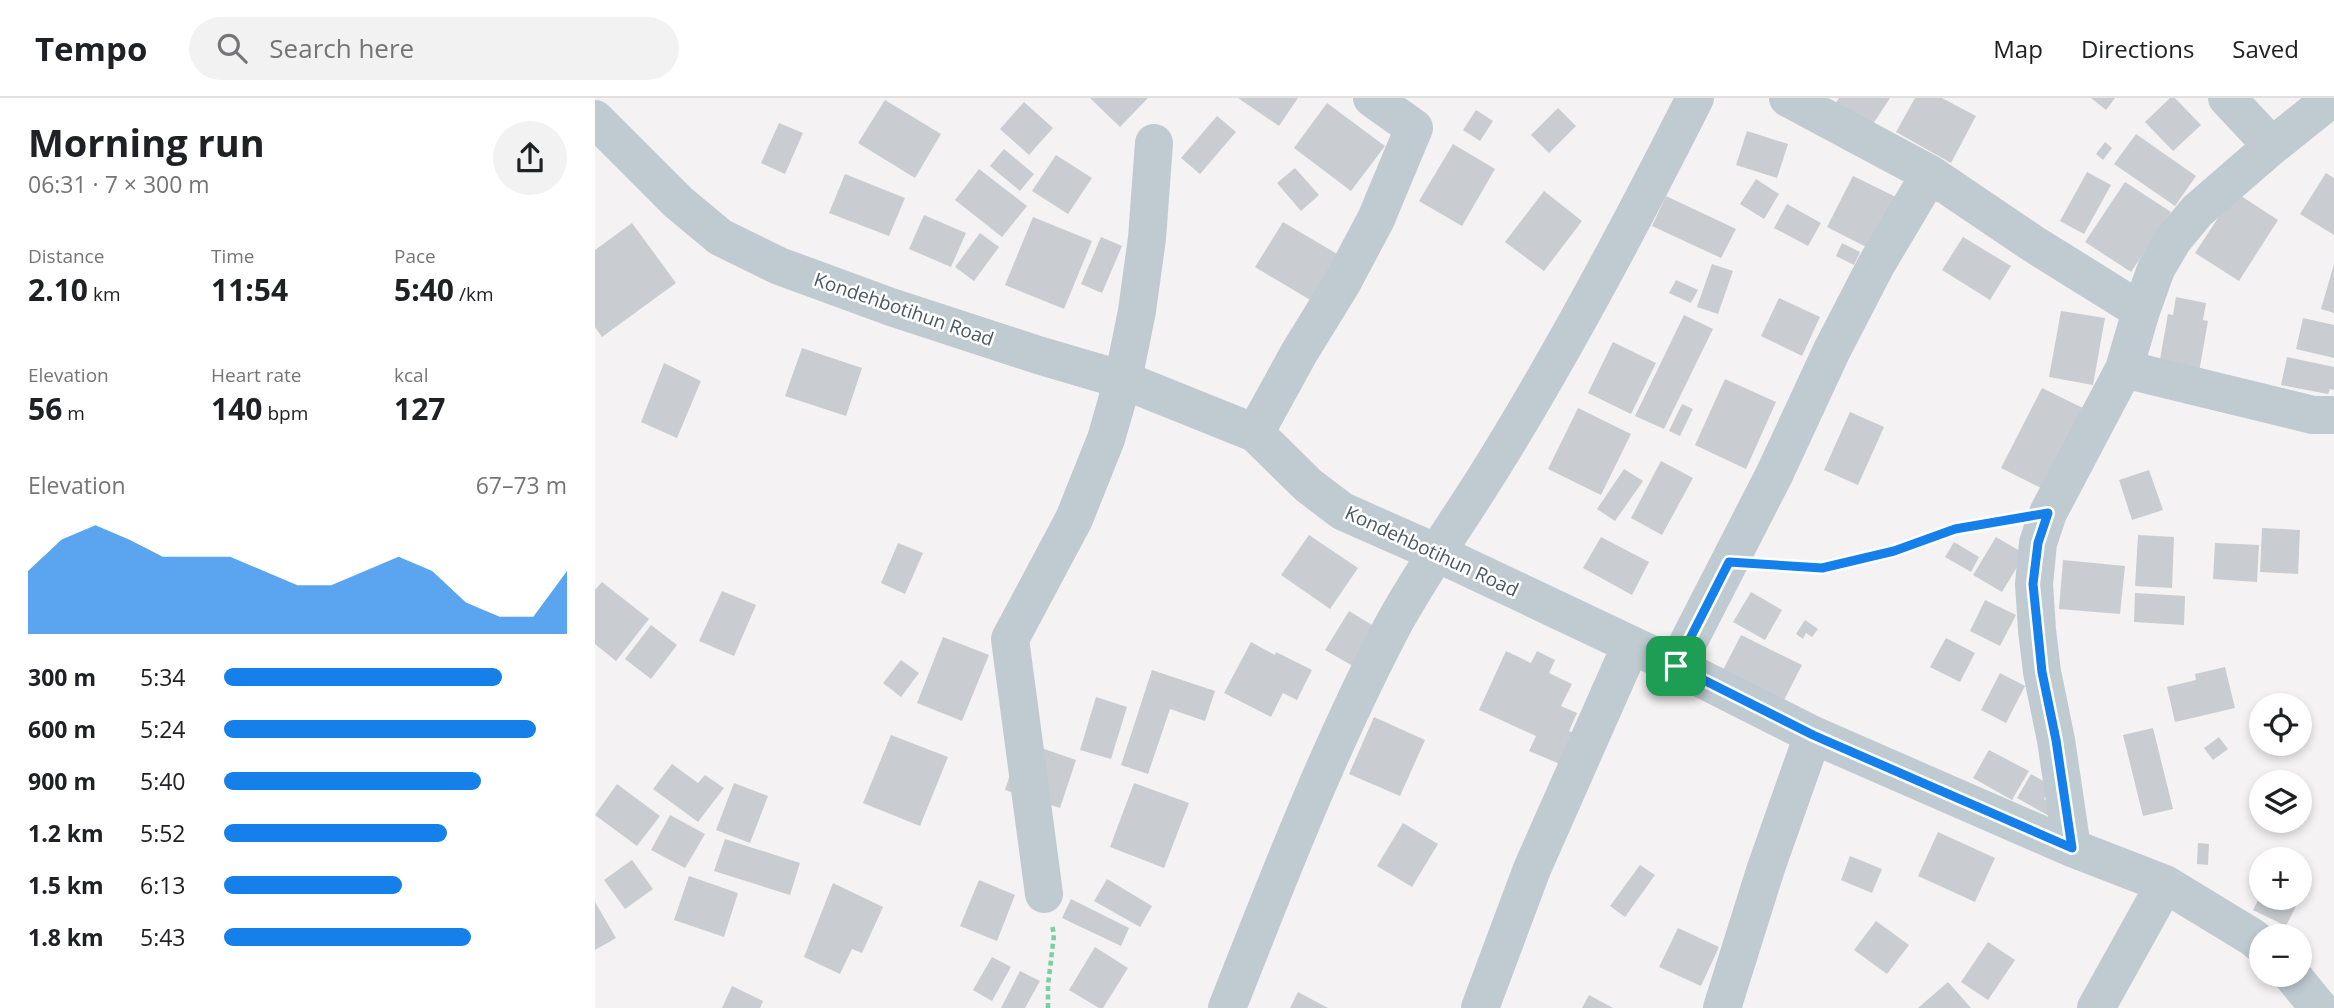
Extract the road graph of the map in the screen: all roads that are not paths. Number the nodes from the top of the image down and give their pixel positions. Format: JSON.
{"nodes":[{"id":1,"x":1372,"y":98,"type":"edge"},
{"id":2,"x":1695,"y":98,"type":"edge"},
{"id":3,"x":1788,"y":98,"type":"edge"},
{"id":4,"x":2227,"y":98,"type":"edge"},
{"id":5,"x":2332,"y":98,"type":"edge"},
{"id":6,"x":595,"y":118,"type":"edge"},
{"id":7,"x":1154,"y":143,"type":"dead end"},
{"id":8,"x":2271,"y":146,"type":"junction"},
{"id":9,"x":1930,"y":174,"type":"junction"},
{"id":10,"x":2141,"y":311,"type":"junction"},
{"id":11,"x":2124,"y":369,"type":"junction"},
{"id":12,"x":1123,"y":380,"type":"junction"},
{"id":13,"x":2334,"y":415,"type":"edge"},
{"id":14,"x":1255,"y":433,"type":"junction"},
{"id":15,"x":1437,"y":553,"type":"junction"},
{"id":16,"x":1631,"y":645,"type":"junction"},
{"id":17,"x":1676,"y":666,"type":"junction"},
{"id":18,"x":1813,"y":735,"type":"junction"},
{"id":19,"x":2072,"y":848,"type":"junction"},
{"id":20,"x":2165,"y":884,"type":"junction"},
{"id":21,"x":1044,"y":894,"type":"road end"},
{"id":22,"x":2249,"y":935,"type":"edge"},
{"id":23,"x":2302,"y":987,"type":"edge"},
{"id":24,"x":1227,"y":1008,"type":"edge"},
{"id":25,"x":1480,"y":1008,"type":"edge"},
{"id":26,"x":1722,"y":1008,"type":"edge"},
{"id":27,"x":2096,"y":1008,"type":"edge"},
{"id":28,"x":2319,"y":1008,"type":"edge"}],
"edges":[{"from":1,"to":14,"type":"street"},
{"from":2,"to":15,"type":"street"},
{"from":3,"to":9,"type":"street"},
{"from":4,"to":8,"type":"street"},
{"from":5,"to":8,"type":"street"},
{"from":6,"to":12,"type":"street","name":"Kondehbotihun Road"},
{"from":7,"to":12,"type":"street"},
{"from":8,"to":10,"type":"street"},
{"from":9,"to":10,"type":"street"},
{"from":9,"to":17,"type":"street"},
{"from":10,"to":11,"type":"street"},
{"from":11,"to":13,"type":"street"},
{"from":11,"to":19,"type":"street"},
{"from":12,"to":14,"type":"street","name":"Kondehbotihun Road"},
{"from":12,"to":21,"type":"street"},
{"from":14,"to":15,"type":"street","name":"Kondehbotihun Road"},
{"from":15,"to":16,"type":"street","name":"Kondehbotihun Road"},
{"from":15,"to":24,"type":"street"},
{"from":16,"to":17,"type":"street","name":"Kondehbotihun Road"},
{"from":16,"to":25,"type":"street"},
{"from":17,"to":18,"type":"street","name":"Kondehbotihun Road"},
{"from":18,"to":19,"type":"street","name":"Kondehbotihun Road"},
{"from":18,"to":26,"type":"street"},
{"from":19,"to":20,"type":"street","name":"Kondehbotihun Road"},
{"from":20,"to":22,"type":"street","name":"Kondehbotihun Road"},
{"from":20,"to":27,"type":"street"},
{"from":23,"to":28,"type":"street"}]}
